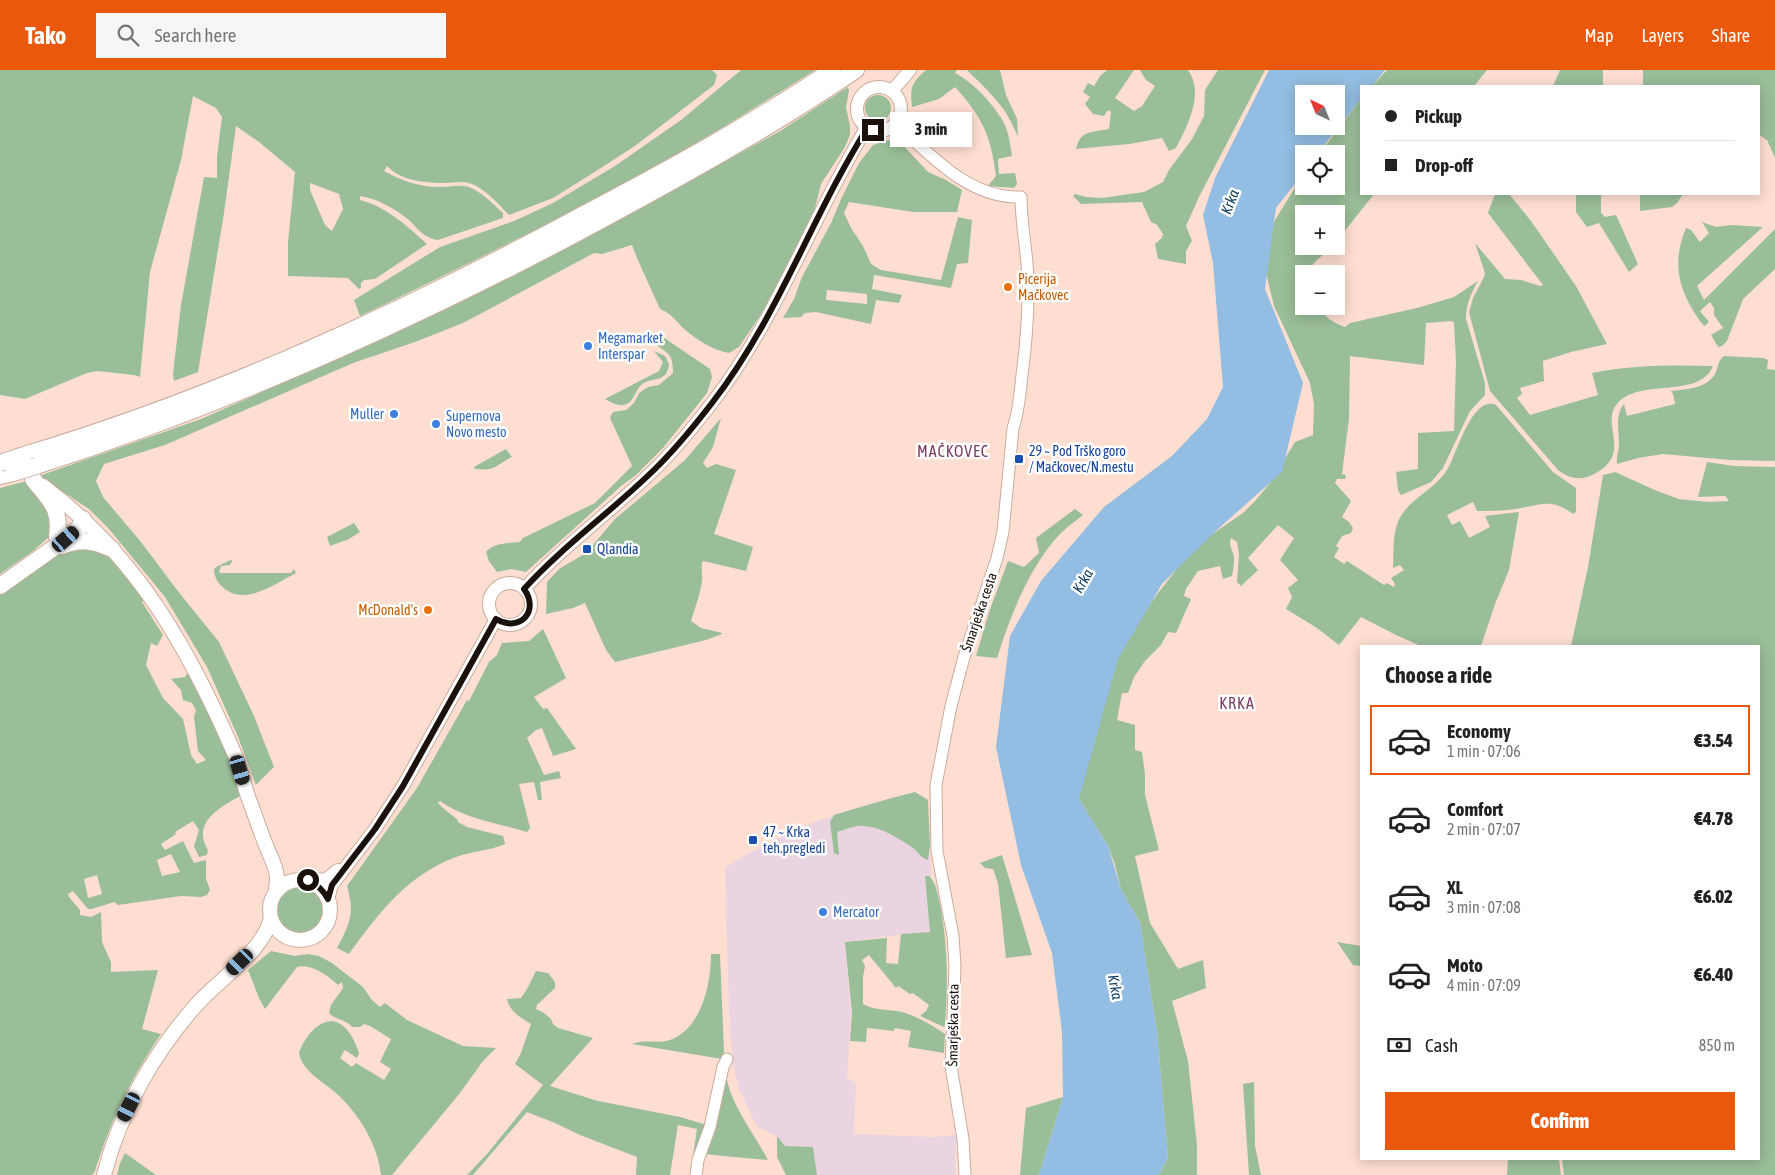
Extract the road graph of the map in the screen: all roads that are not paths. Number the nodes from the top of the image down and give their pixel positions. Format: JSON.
{"nodes":[{"id":1,"x":832,"y":70,"type":"edge"},
{"id":2,"x":856,"y":70,"type":"edge"},
{"id":3,"x":910,"y":70,"type":"edge"},
{"id":4,"x":892,"y":91,"type":"junction"},
{"id":5,"x":774,"y":114,"type":"junction"},
{"id":6,"x":895,"y":123,"type":"junction"},
{"id":7,"x":868,"y":127,"type":"junction"},
{"id":8,"x":0,"y":455,"type":"edge"},
{"id":9,"x":31,"y":467,"type":"junction"},
{"id":10,"x":3,"y":469,"type":"edge"},
{"id":11,"x":83,"y":519,"type":"junction"},
{"id":12,"x":50,"y":548,"type":"junction"},
{"id":13,"x":112,"y":549,"type":"junction"},
{"id":14,"x":0,"y":586,"type":"edge"},
{"id":15,"x":524,"y":589,"type":"junction"},
{"id":16,"x":496,"y":619,"type":"junction"},
{"id":17,"x":357,"y":853,"type":"junction"},
{"id":18,"x":274,"y":863,"type":"junction"},
{"id":19,"x":303,"y":880,"type":"junction"},
{"id":20,"x":276,"y":892,"type":"junction"},
{"id":21,"x":328,"y":899,"type":"junction"},
{"id":22,"x":271,"y":918,"type":"junction"},
{"id":23,"x":290,"y":938,"type":"junction"},
{"id":24,"x":240,"y":962,"type":"junction"},
{"id":25,"x":727,"y":1059,"type":"dead end"},
{"id":26,"x":104,"y":1175,"type":"edge"},
{"id":27,"x":696,"y":1175,"type":"edge"},
{"id":28,"x":965,"y":1175,"type":"edge"}],
"edges":[{"from":1,"to":5,"type":"highway"},
{"from":2,"to":5,"type":"highway"},
{"from":3,"to":4,"type":"main road"},
{"from":4,"to":6,"type":"main road"},
{"from":4,"to":7,"type":"main road"},
{"from":5,"to":9,"type":"highway"},
{"from":6,"to":7,"type":"main road"},
{"from":6,"to":28,"type":"street","name":"Šmarješka cesta"},
{"from":7,"to":15,"type":"main road"},
{"from":8,"to":9,"type":"main road"},
{"from":9,"to":10,"type":"highway","bridge":true},
{"from":9,"to":11,"type":"main road"},
{"from":9,"to":12,"type":"highway"},
{"from":11,"to":12,"type":"highway"},
{"from":11,"to":13,"type":"main road"},
{"from":12,"to":13,"type":"highway"},
{"from":12,"to":14,"type":"highway"},
{"from":13,"to":18,"type":"main road"},
{"from":15,"to":16,"type":"main road"},
{"from":15,"to":16,"type":"main road"},
{"from":16,"to":17,"type":"main road"},
{"from":17,"to":19,"type":"main road"},
{"from":17,"to":21,"type":"main road"},
{"from":18,"to":19,"type":"main road"},
{"from":18,"to":20,"type":"main road"},
{"from":19,"to":20,"type":"main road"},
{"from":19,"to":21,"type":"main road"},
{"from":20,"to":22,"type":"main road"},
{"from":21,"to":23,"type":"main road"},
{"from":22,"to":23,"type":"main road"},
{"from":22,"to":24,"type":"main road"},
{"from":23,"to":24,"type":"main road"},
{"from":24,"to":26,"type":"main road"},
{"from":25,"to":27,"type":"street"}]}
